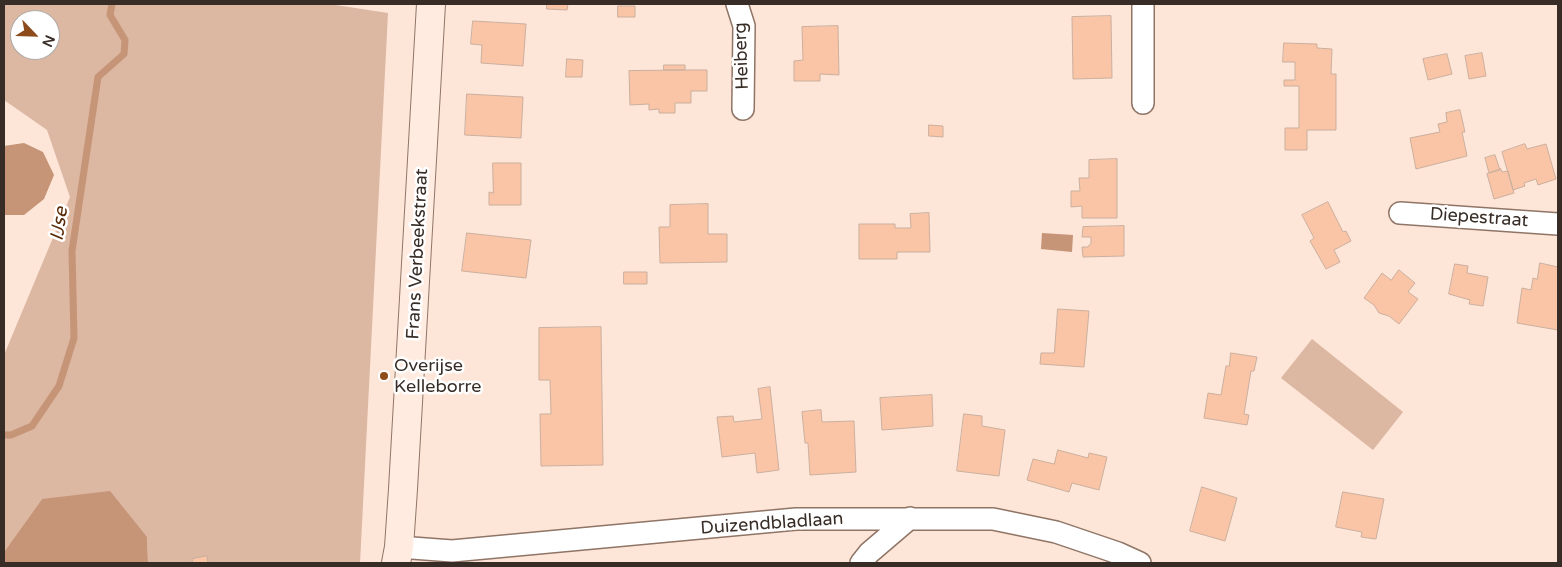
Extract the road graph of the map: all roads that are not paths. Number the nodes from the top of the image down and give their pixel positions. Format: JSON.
{"nodes":[{"id":1,"x":432,"y":4,"type":"edge"},
{"id":2,"x":737,"y":4,"type":"edge"},
{"id":3,"x":1143,"y":4,"type":"edge"},
{"id":4,"x":1144,"y":103,"type":"dead end"},
{"id":5,"x":743,"y":109,"type":"dead end"},
{"id":6,"x":1400,"y":212,"type":"dead end"},
{"id":7,"x":1558,"y":224,"type":"edge"},
{"id":8,"x":910,"y":518,"type":"junction"},
{"id":9,"x":398,"y":555,"type":"edge"},
{"id":10,"x":861,"y":563,"type":"edge"},
{"id":11,"x":1140,"y":563,"type":"edge"}],
"edges":[{"from":1,"to":9,"type":"main road","name":"Frans Verbeekstraat"},
{"from":2,"to":5,"type":"street","name":"Heiberg"},
{"from":3,"to":4,"type":"street"},
{"from":6,"to":7,"type":"street","name":"Diepestraat"},
{"from":8,"to":9,"type":"street","name":"Duizendbladlaan"},
{"from":8,"to":10,"type":"street"},
{"from":8,"to":11,"type":"street","name":"Duizendbladlaan"}]}
